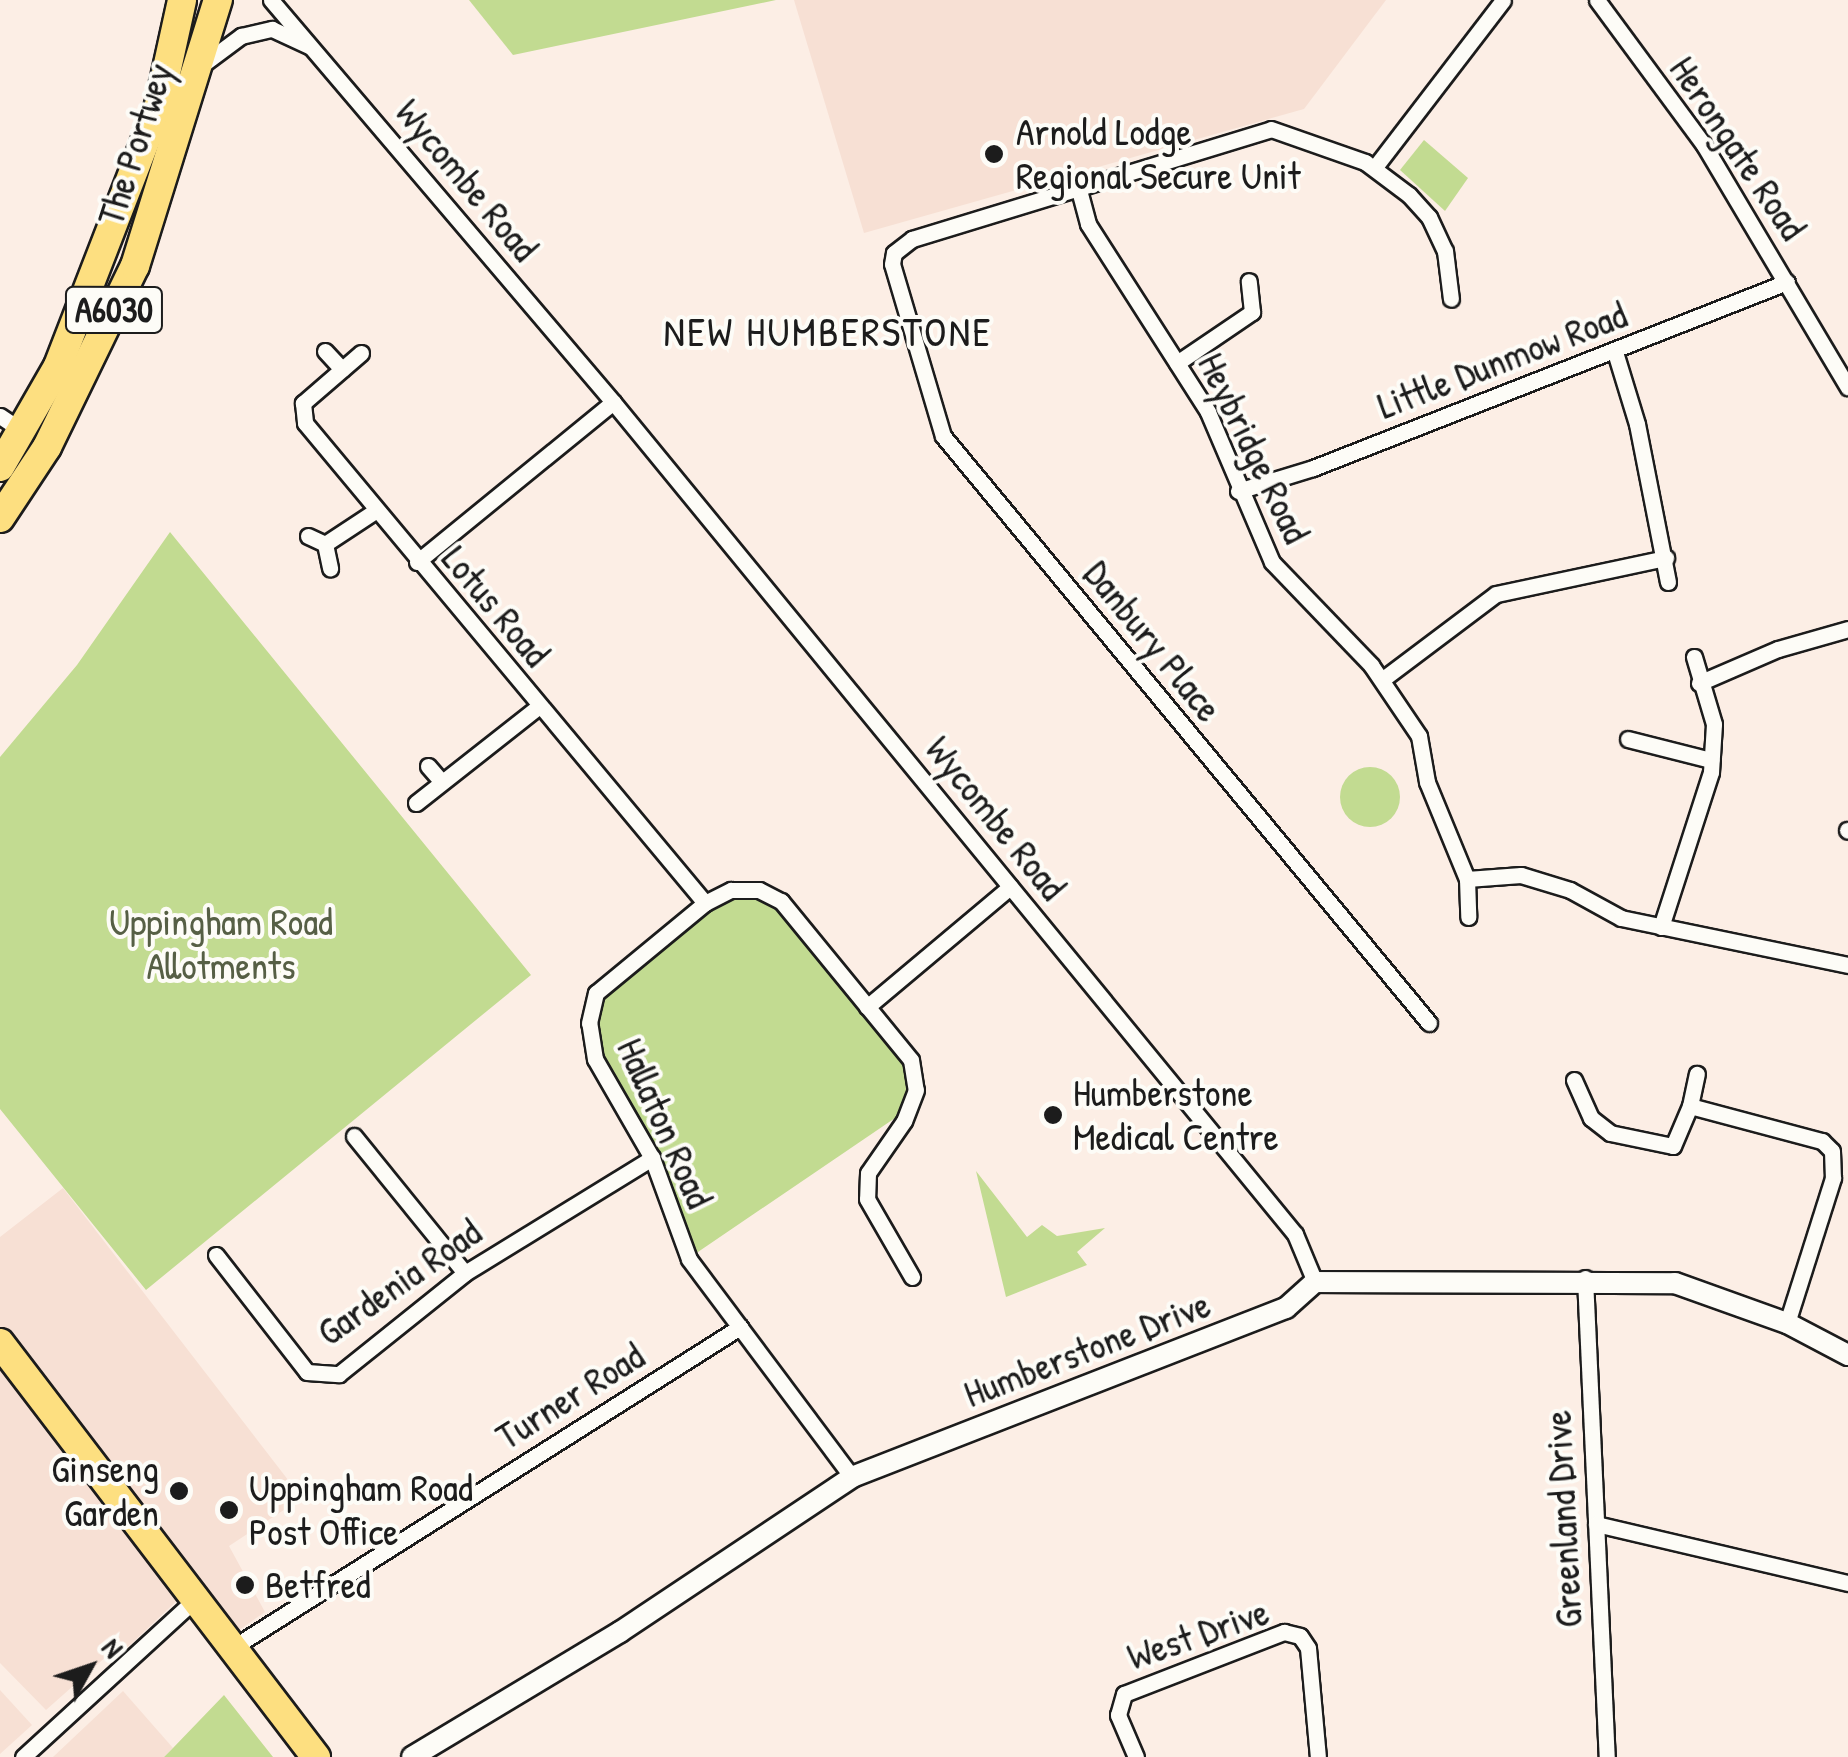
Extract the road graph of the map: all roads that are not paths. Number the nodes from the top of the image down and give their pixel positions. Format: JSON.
{"nodes":[{"id":1,"x":182,"y":0,"type":"edge"},
{"id":2,"x":218,"y":0,"type":"edge"},
{"id":3,"x":271,"y":0,"type":"edge"},
{"id":4,"x":1502,"y":0,"type":"edge"},
{"id":5,"x":1597,"y":0,"type":"edge"},
{"id":6,"x":312,"y":48,"type":"junction"},
{"id":7,"x":200,"y":68,"type":"junction"},
{"id":8,"x":1375,"y":167,"type":"junction"},
{"id":9,"x":1079,"y":190,"type":"junction"},
{"id":10,"x":102,"y":249,"type":"junction"},
{"id":11,"x":135,"y":266,"type":"junction"},
{"id":12,"x":1250,"y":281,"type":"dead end"},
{"id":13,"x":1787,"y":282,"type":"junction"},
{"id":14,"x":1450,"y":299,"type":"dead end"},
{"id":15,"x":326,"y":351,"type":"dead end"},
{"id":16,"x":1615,"y":352,"type":"junction"},
{"id":17,"x":361,"y":353,"type":"dead end"},
{"id":18,"x":1177,"y":364,"type":"junction"},
{"id":19,"x":342,"y":369,"type":"junction"},
{"id":20,"x":1848,"y":388,"type":"edge"},
{"id":21,"x":613,"y":402,"type":"junction"},
{"id":22,"x":12,"y":424,"type":"edge"},
{"id":23,"x":0,"y":468,"type":"edge"},
{"id":24,"x":1238,"y":491,"type":"junction"},
{"id":25,"x":375,"y":511,"type":"junction"},
{"id":26,"x":0,"y":518,"type":"edge"},
{"id":27,"x":308,"y":536,"type":"dead end"},
{"id":28,"x":326,"y":544,"type":"junction"},
{"id":29,"x":1666,"y":558,"type":"junction"},
{"id":30,"x":417,"y":562,"type":"junction"},
{"id":31,"x":330,"y":568,"type":"dead end"},
{"id":32,"x":1668,"y":582,"type":"dead end"},
{"id":33,"x":1848,"y":630,"type":"edge"},
{"id":34,"x":1694,"y":656,"type":"dead end"},
{"id":35,"x":1383,"y":679,"type":"junction"},
{"id":36,"x":1699,"y":683,"type":"junction"},
{"id":37,"x":538,"y":706,"type":"junction"},
{"id":38,"x":1628,"y":739,"type":"dead end"},
{"id":39,"x":1711,"y":760,"type":"junction"},
{"id":40,"x":428,"y":766,"type":"dead end"},
{"id":41,"x":442,"y":782,"type":"junction"},
{"id":42,"x":416,"y":803,"type":"dead end"},
{"id":43,"x":1467,"y":879,"type":"junction"},
{"id":44,"x":1010,"y":887,"type":"junction"},
{"id":45,"x":704,"y":903,"type":"junction"},
{"id":46,"x":1468,"y":917,"type":"dead end"},
{"id":47,"x":1662,"y":927,"type":"junction"},
{"id":48,"x":1848,"y":965,"type":"edge"},
{"id":49,"x":1426,"y":988,"type":"dead end"},
{"id":50,"x":1412,"y":1000,"type":"junction"},
{"id":51,"x":868,"y":1007,"type":"junction"},
{"id":52,"x":1429,"y":1023,"type":"dead end"},
{"id":53,"x":1698,"y":1074,"type":"dead end"},
{"id":54,"x":1574,"y":1080,"type":"dead end"},
{"id":55,"x":1690,"y":1106,"type":"junction"},
{"id":56,"x":354,"y":1136,"type":"dead end"},
{"id":57,"x":652,"y":1158,"type":"junction"},
{"id":58,"x":216,"y":1255,"type":"dead end"},
{"id":59,"x":465,"y":1272,"type":"junction"},
{"id":60,"x":912,"y":1277,"type":"dead end"},
{"id":61,"x":1584,"y":1278,"type":"junction"},
{"id":62,"x":1316,"y":1282,"type":"junction"},
{"id":63,"x":1786,"y":1323,"type":"junction"},
{"id":64,"x":740,"y":1327,"type":"junction"},
{"id":65,"x":2,"y":1351,"type":"edge"},
{"id":66,"x":1848,"y":1355,"type":"edge"},
{"id":67,"x":852,"y":1477,"type":"junction"},
{"id":68,"x":1596,"y":1524,"type":"junction"},
{"id":69,"x":1848,"y":1583,"type":"edge"},
{"id":70,"x":194,"y":1601,"type":"junction"},
{"id":71,"x":232,"y":1648,"type":"junction"},
{"id":72,"x":23,"y":1757,"type":"edge"},
{"id":73,"x":316,"y":1757,"type":"edge"},
{"id":74,"x":412,"y":1757,"type":"edge"},
{"id":75,"x":1136,"y":1757,"type":"edge"},
{"id":76,"x":1318,"y":1757,"type":"edge"},
{"id":77,"x":1607,"y":1757,"type":"edge"}],
"edges":[{"from":1,"to":10,"type":"highway","name":"The Portwey"},
{"from":2,"to":7,"type":"highway","name":"The Portwey","number":"A6030"},
{"from":3,"to":6,"type":"street","name":"Wycombe Road"},
{"from":4,"to":8,"type":"street"},
{"from":5,"to":13,"type":"street","name":"Herongate Road"},
{"from":6,"to":7,"type":"street"},
{"from":6,"to":21,"type":"street","name":"Wycombe Road"},
{"from":7,"to":11,"type":"highway","name":"The Portwey","number":"A6030"},
{"from":8,"to":9,"type":"street"},
{"from":8,"to":14,"type":"street"},
{"from":9,"to":18,"type":"street","name":"Heybridge Road"},
{"from":9,"to":50,"type":"street","name":"Danbury Place"},
{"from":10,"to":11,"type":"street"},
{"from":10,"to":22,"type":"highway","name":"The Portwey"},
{"from":11,"to":26,"type":"highway","name":"The Portwey","number":"A6030"},
{"from":12,"to":18,"type":"street"},
{"from":13,"to":16,"type":"street","name":"Little Dunmow Road"},
{"from":13,"to":20,"type":"street","name":"Herongate Road"},
{"from":15,"to":19,"type":"street"},
{"from":16,"to":24,"type":"street","name":"Little Dunmow Road"},
{"from":16,"to":29,"type":"street"},
{"from":17,"to":19,"type":"street","name":"Lotus Road"},
{"from":18,"to":24,"type":"street","name":"Heybridge Road"},
{"from":19,"to":25,"type":"street","name":"Lotus Road"},
{"from":21,"to":30,"type":"street"},
{"from":21,"to":44,"type":"street","name":"Wycombe Road"},
{"from":22,"to":23,"type":"highway","name":"The Portwey"},
{"from":24,"to":35,"type":"street","name":"Heybridge Road"},
{"from":25,"to":28,"type":"street"},
{"from":25,"to":30,"type":"street","name":"Lotus Road"},
{"from":27,"to":28,"type":"street"},
{"from":28,"to":31,"type":"street"},
{"from":29,"to":32,"type":"street"},
{"from":29,"to":35,"type":"street"},
{"from":30,"to":37,"type":"street","name":"Lotus Road"},
{"from":33,"to":36,"type":"street"},
{"from":34,"to":36,"type":"street"},
{"from":35,"to":43,"type":"street","name":"Heybridge Road"},
{"from":36,"to":39,"type":"street"},
{"from":37,"to":41,"type":"street"},
{"from":37,"to":45,"type":"street","name":"Lotus Road"},
{"from":38,"to":39,"type":"street"},
{"from":39,"to":47,"type":"street"},
{"from":40,"to":41,"type":"street"},
{"from":41,"to":42,"type":"street"},
{"from":43,"to":46,"type":"street","name":"Heybridge Road"},
{"from":43,"to":47,"type":"street"},
{"from":44,"to":51,"type":"street"},
{"from":44,"to":62,"type":"street","name":"Wycombe Road"},
{"from":45,"to":51,"type":"street","name":"Hallaton Road"},
{"from":45,"to":57,"type":"street","name":"Hallaton Road"},
{"from":47,"to":48,"type":"street"},
{"from":49,"to":50,"type":"street"},
{"from":50,"to":52,"type":"street","name":"Danbury Place"},
{"from":51,"to":60,"type":"street","name":"Hallaton Road"},
{"from":53,"to":55,"type":"street"},
{"from":54,"to":55,"type":"street"},
{"from":55,"to":63,"type":"street"},
{"from":56,"to":59,"type":"street"},
{"from":57,"to":59,"type":"street","name":"Gardenia Road"},
{"from":57,"to":64,"type":"street","name":"Hallaton Road"},
{"from":58,"to":59,"type":"street","name":"Gardenia Road"},
{"from":61,"to":62,"type":"street"},
{"from":61,"to":63,"type":"street"},
{"from":61,"to":68,"type":"street","name":"Greenland Drive"},
{"from":62,"to":67,"type":"street","name":"Humberstone Drive"},
{"from":63,"to":66,"type":"street"},
{"from":64,"to":67,"type":"street","name":"Hallaton Road"},
{"from":64,"to":71,"type":"street","name":"Turner Road"},
{"from":65,"to":70,"type":"highway"},
{"from":67,"to":74,"type":"street","name":"Humberstone Drive"},
{"from":68,"to":69,"type":"street"},
{"from":68,"to":77,"type":"street","name":"Greenland Drive"},
{"from":70,"to":71,"type":"highway"},
{"from":70,"to":72,"type":"street"},
{"from":71,"to":73,"type":"highway"},
{"from":75,"to":76,"type":"street","name":"West Drive"}]}
